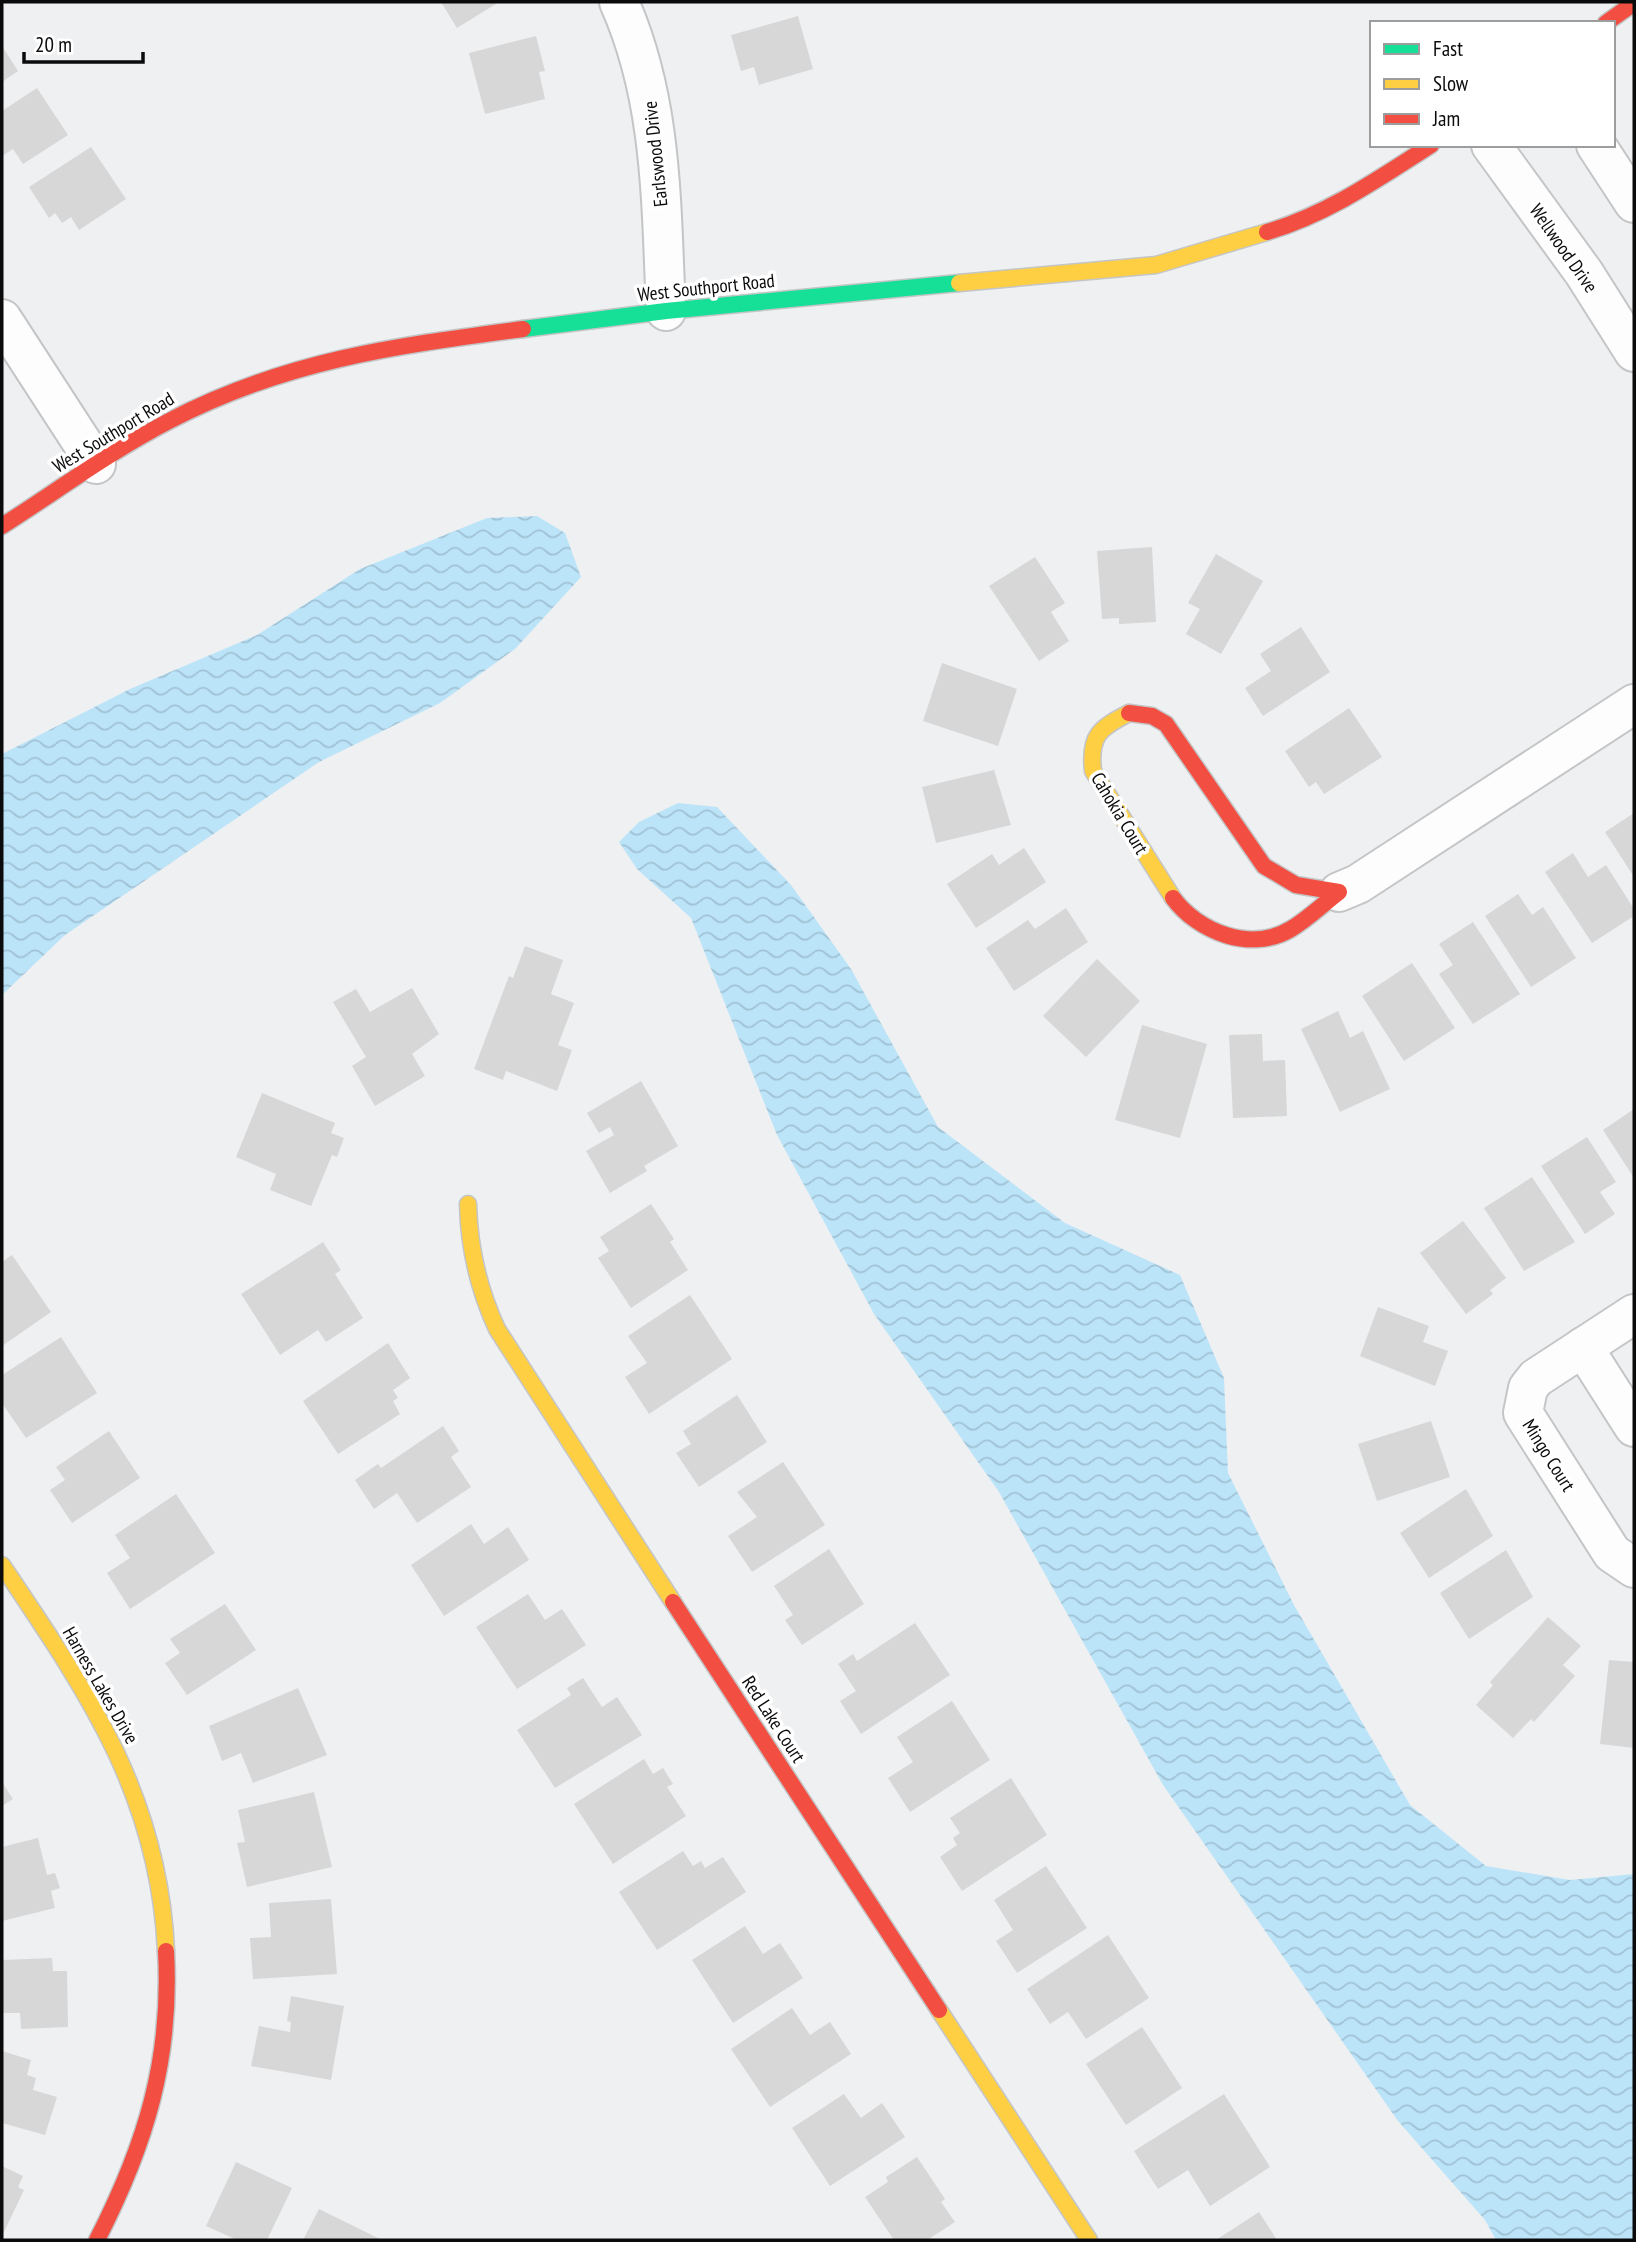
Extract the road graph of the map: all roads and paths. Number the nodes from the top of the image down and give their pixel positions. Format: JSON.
{"nodes":[{"id":1,"x":619,"y":2,"type":"edge"},
{"id":2,"x":1634,"y":3,"type":"edge"},
{"id":3,"x":1609,"y":21,"type":"edge"},
{"id":4,"x":1428,"y":147,"type":"edge"},
{"id":5,"x":1492,"y":147,"type":"edge"},
{"id":6,"x":1597,"y":147,"type":"edge"},
{"id":7,"x":1634,"y":203,"type":"edge"},
{"id":8,"x":666,"y":311,"type":"junction"},
{"id":9,"x":2,"y":319,"type":"edge"},
{"id":10,"x":1634,"y":352,"type":"edge"},
{"id":11,"x":96,"y":464,"type":"junction"},
{"id":12,"x":2,"y":526,"type":"edge"},
{"id":13,"x":1634,"y":704,"type":"edge"},
{"id":14,"x":1339,"y":892,"type":"junction"},
{"id":15,"x":468,"y":1204,"type":"dead end"},
{"id":16,"x":1634,"y":1314,"type":"edge"},
{"id":17,"x":1583,"y":1347,"type":"junction"},
{"id":18,"x":1634,"y":1427,"type":"edge"},
{"id":19,"x":2,"y":1565,"type":"edge"},
{"id":20,"x":1634,"y":1568,"type":"edge"},
{"id":21,"x":1086,"y":2239,"type":"edge"},
{"id":22,"x":97,"y":2240,"type":"edge"}],
"edges":[{"from":1,"to":8,"type":"street","name":"Earlswood Drive"},
{"from":2,"to":3,"type":"street"},
{"from":4,"to":8,"type":"street","name":"West Southport Road"},
{"from":5,"to":10,"type":"street","name":"Wellwood Drive"},
{"from":6,"to":7,"type":"street"},
{"from":8,"to":11,"type":"street","name":"West Southport Road"},
{"from":9,"to":11,"type":"street"},
{"from":11,"to":12,"type":"street","name":"West Southport Road"},
{"from":13,"to":14,"type":"street","name":"Cahokia Court"},
{"from":14,"to":14,"type":"street","name":"Cahokia Court"},
{"from":15,"to":21,"type":"street","name":"Red Lake Court"},
{"from":16,"to":17,"type":"street","name":"Mingo Court"},
{"from":17,"to":18,"type":"street"},
{"from":17,"to":20,"type":"street","name":"Mingo Court"},
{"from":19,"to":22,"type":"street","name":"Harness Lakes Drive"}]}
